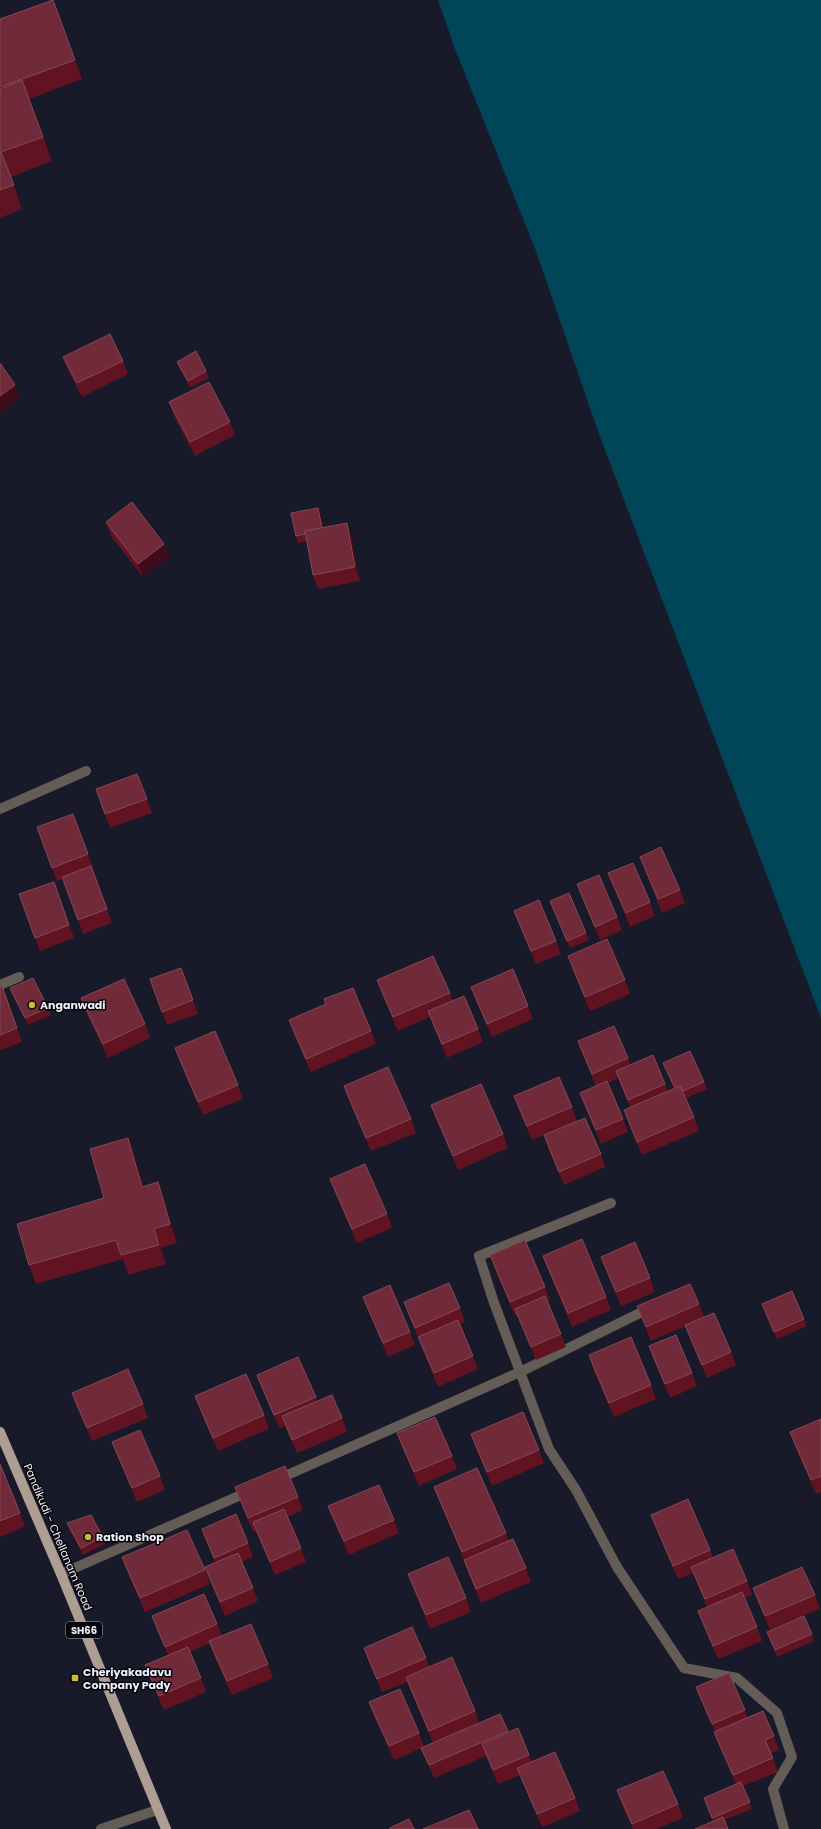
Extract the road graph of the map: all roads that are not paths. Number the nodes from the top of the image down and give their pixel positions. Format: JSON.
{"nodes":[{"id":1,"x":86,"y":771,"type":"dead end"},
{"id":2,"x":0,"y":809,"type":"edge"},
{"id":3,"x":19,"y":978,"type":"dead end"},
{"id":4,"x":0,"y":985,"type":"edge"},
{"id":5,"x":611,"y":1203,"type":"dead end"},
{"id":6,"x":661,"y":1303,"type":"edge"},
{"id":7,"x":520,"y":1372,"type":"junction"},
{"id":8,"x":0,"y":1432,"type":"edge"},
{"id":9,"x":61,"y":1574,"type":"junction"},
{"id":10,"x":157,"y":1810,"type":"junction"},
{"id":11,"x":101,"y":1829,"type":"edge"},
{"id":12,"x":166,"y":1829,"type":"edge"},
{"id":13,"x":784,"y":1829,"type":"edge"}],
"edges":[{"from":1,"to":2,"type":"street"},
{"from":3,"to":4,"type":"street"},
{"from":5,"to":7,"type":"street"},
{"from":6,"to":7,"type":"street"},
{"from":7,"to":9,"type":"street"},
{"from":7,"to":13,"type":"street"},
{"from":8,"to":9,"type":"main road","name":"Pandikudi - Chellanam Road","number":"SH66"},
{"from":9,"to":10,"type":"main road","name":"Pandikudi - Chellanam Road","number":"SH66"},
{"from":10,"to":11,"type":"street"},
{"from":10,"to":12,"type":"main road","name":"Pandikudi - Chellanam Road","number":"SH66"}]}
